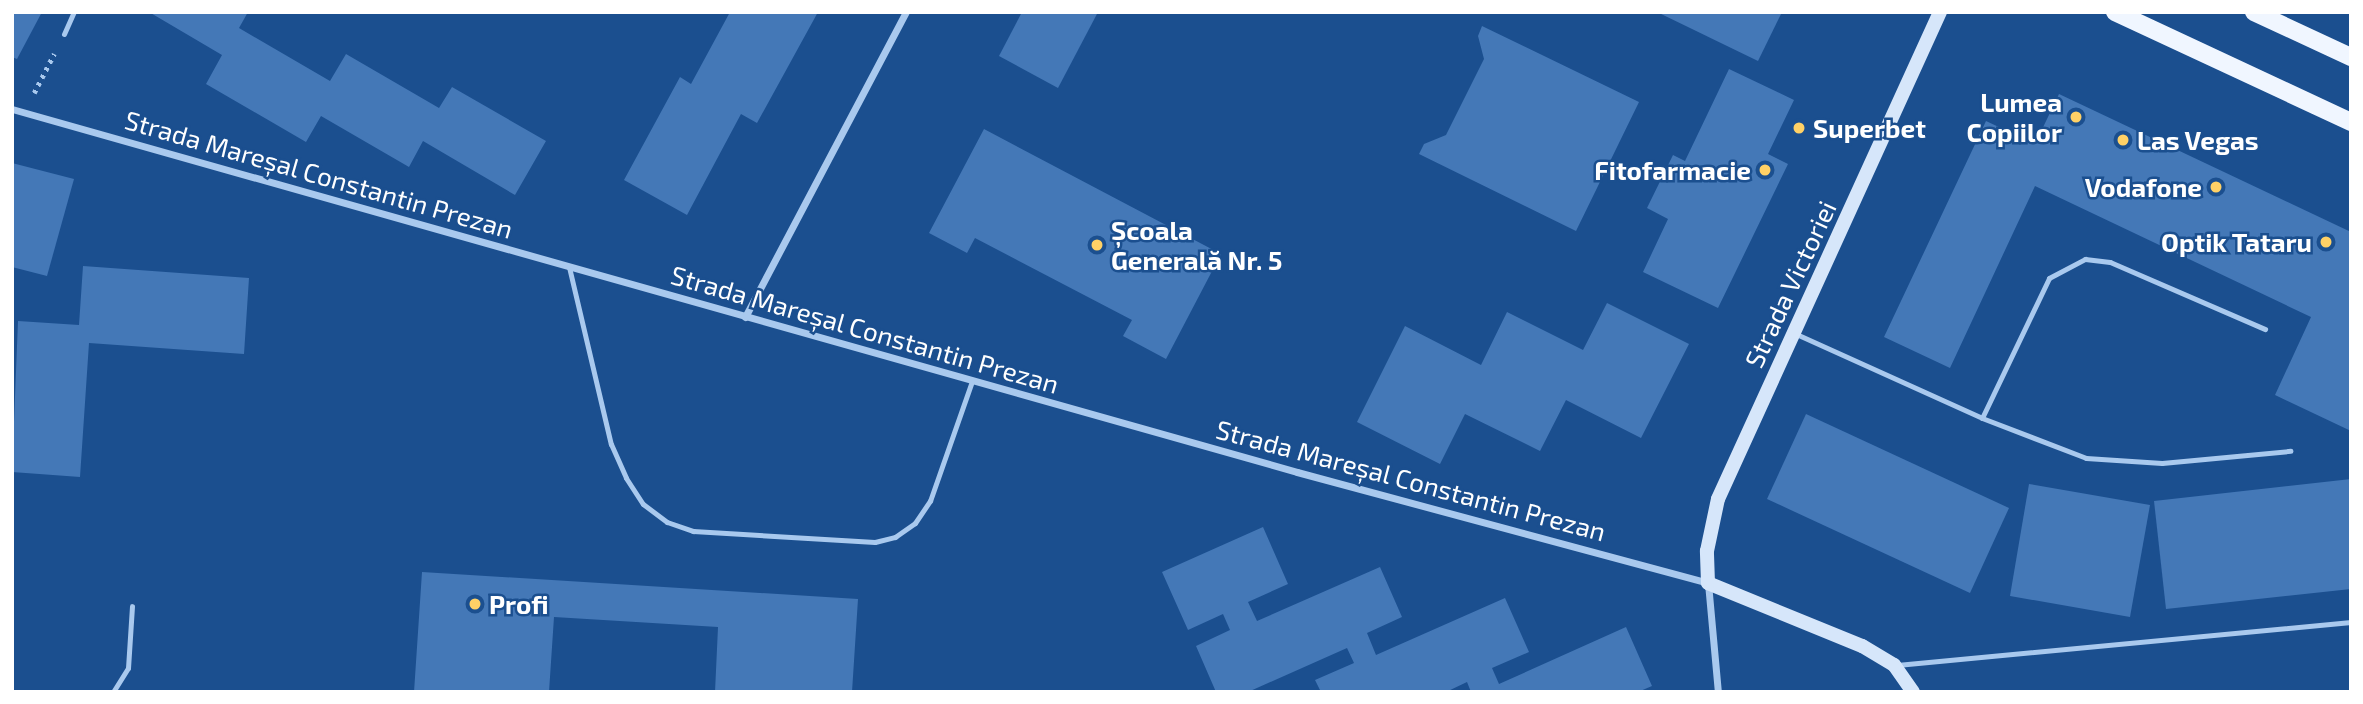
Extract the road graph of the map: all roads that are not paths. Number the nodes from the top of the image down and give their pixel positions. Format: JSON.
{"nodes":[{"id":1,"x":74,"y":12,"type":"edge"},
{"id":2,"x":906,"y":12,"type":"edge"},
{"id":3,"x":1940,"y":12,"type":"edge"},
{"id":4,"x":2115,"y":12,"type":"edge"},
{"id":5,"x":2253,"y":12,"type":"edge"},
{"id":6,"x":64,"y":34,"type":"road end"},
{"id":7,"x":2351,"y":57,"type":"edge"},
{"id":8,"x":12,"y":109,"type":"edge"},
{"id":9,"x":2351,"y":122,"type":"edge"},
{"id":10,"x":569,"y":267,"type":"junction"},
{"id":11,"x":745,"y":317,"type":"junction"},
{"id":12,"x":2265,"y":328,"type":"dead end"},
{"id":13,"x":1794,"y":333,"type":"junction"},
{"id":14,"x":972,"y":381,"type":"junction"},
{"id":15,"x":1982,"y":418,"type":"junction"},
{"id":16,"x":2290,"y":451,"type":"dead end"},
{"id":17,"x":1708,"y":583,"type":"junction"},
{"id":18,"x":132,"y":606,"type":"dead end"},
{"id":19,"x":2351,"y":622,"type":"edge"},
{"id":20,"x":1895,"y":666,"type":"junction"},
{"id":21,"x":113,"y":692,"type":"edge"},
{"id":22,"x":1718,"y":692,"type":"edge"},
{"id":23,"x":1913,"y":692,"type":"edge"}],
"edges":[{"from":1,"to":6,"type":"lane"},
{"from":2,"to":11,"type":"street"},
{"from":3,"to":13,"type":"street","name":"Strada Victoriei"},
{"from":4,"to":9,"type":"main road"},
{"from":5,"to":7,"type":"main road"},
{"from":8,"to":10,"type":"street","name":"Strada Mareșal Constantin Prezan"},
{"from":10,"to":11,"type":"street","name":"Strada Mareșal Constantin Prezan"},
{"from":10,"to":14,"type":"lane"},
{"from":11,"to":14,"type":"street","name":"Strada Mareșal Constantin Prezan"},
{"from":12,"to":15,"type":"lane"},
{"from":13,"to":15,"type":"lane"},
{"from":13,"to":17,"type":"street","name":"Strada Victoriei"},
{"from":14,"to":17,"type":"street","name":"Strada Mareșal Constantin Prezan"},
{"from":15,"to":16,"type":"lane"},
{"from":17,"to":20,"type":"street"},
{"from":17,"to":22,"type":"street"},
{"from":18,"to":21,"type":"lane"},
{"from":19,"to":20,"type":"lane"},
{"from":20,"to":23,"type":"street"}]}
